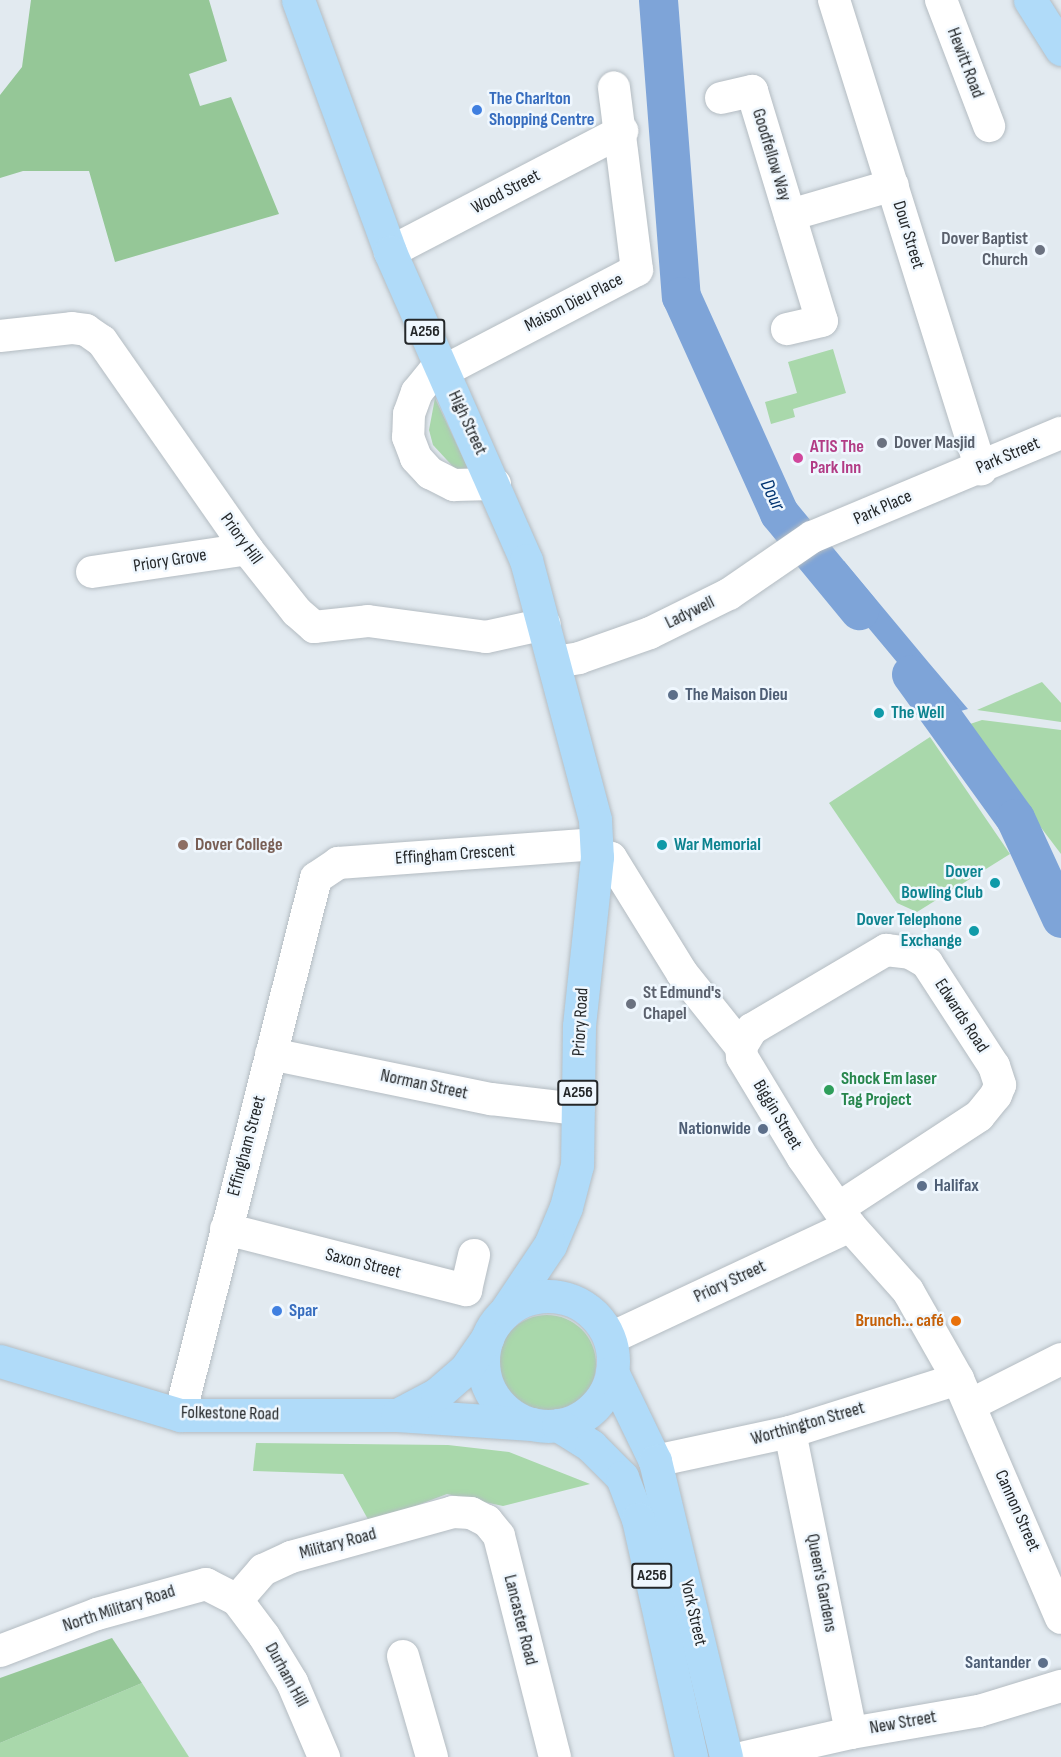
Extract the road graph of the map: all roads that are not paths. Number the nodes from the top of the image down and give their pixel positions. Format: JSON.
{"nodes":[{"id":1,"x":298,"y":0,"type":"edge"},
{"id":2,"x":834,"y":0,"type":"edge"},
{"id":3,"x":941,"y":0,"type":"edge"},
{"id":4,"x":1030,"y":0,"type":"edge"},
{"id":5,"x":1061,"y":49,"type":"edge"},
{"id":6,"x":614,"y":87,"type":"dead end"},
{"id":7,"x":721,"y":98,"type":"dead end"},
{"id":8,"x":989,"y":126,"type":"dead end"},
{"id":9,"x":622,"y":131,"type":"junction"},
{"id":10,"x":893,"y":185,"type":"junction"},
{"id":11,"x":790,"y":215,"type":"junction"},
{"id":12,"x":390,"y":252,"type":"junction"},
{"id":13,"x":788,"y":330,"type":"dead end"},
{"id":14,"x":0,"y":336,"type":"edge"},
{"id":15,"x":441,"y":368,"type":"junction"},
{"id":16,"x":1061,"y":433,"type":"edge"},
{"id":17,"x":967,"y":473,"type":"junction"},
{"id":18,"x":495,"y":484,"type":"junction"},
{"id":19,"x":804,"y":542,"type":"joint"},
{"id":20,"x":247,"y":549,"type":"junction"},
{"id":21,"x":92,"y":572,"type":"dead end"},
{"id":22,"x":545,"y":624,"type":"junction"},
{"id":23,"x":555,"y":662,"type":"junction"},
{"id":24,"x":597,"y":851,"type":"junction"},
{"id":25,"x":316,"y":878,"type":"joint"},
{"id":26,"x":741,"y":1047,"type":"junction"},
{"id":27,"x":271,"y":1054,"type":"junction"},
{"id":28,"x":578,"y":1109,"type":"junction"},
{"id":29,"x":845,"y":1217,"type":"junction"},
{"id":30,"x":226,"y":1229,"type":"junction"},
{"id":31,"x":474,"y":1255,"type":"dead end"},
{"id":32,"x":496,"y":1325,"type":"junction"},
{"id":33,"x":611,"y":1338,"type":"junction"},
{"id":34,"x":1061,"y":1359,"type":"edge"},
{"id":35,"x":0,"y":1360,"type":"edge"},
{"id":36,"x":612,"y":1372,"type":"junction"},
{"id":37,"x":964,"y":1392,"type":"junction"},
{"id":38,"x":180,"y":1415,"type":"junction"},
{"id":39,"x":397,"y":1415,"type":"junction"},
{"id":40,"x":545,"y":1425,"type":"junction"},
{"id":41,"x":790,"y":1432,"type":"junction"},
{"id":42,"x":655,"y":1461,"type":"junction"},
{"id":43,"x":453,"y":1512,"type":"joint"},
{"id":44,"x":237,"y":1600,"type":"junction"},
{"id":45,"x":1061,"y":1618,"type":"edge"},
{"id":46,"x":0,"y":1651,"type":"edge"},
{"id":47,"x":403,"y":1656,"type":"dead end"},
{"id":48,"x":1060,"y":1686,"type":"edge"},
{"id":49,"x":851,"y":1733,"type":"junction"},
{"id":50,"x":324,"y":1757,"type":"edge"},
{"id":51,"x":432,"y":1757,"type":"edge"},
{"id":52,"x":555,"y":1757,"type":"edge"},
{"id":53,"x":691,"y":1757,"type":"edge"},
{"id":54,"x":726,"y":1757,"type":"edge"},
{"id":55,"x":745,"y":1757,"type":"edge"}],
"edges":[{"from":1,"to":12,"type":"main road","name":"High Street","number":"A256"},
{"from":2,"to":10,"type":"street","name":"Dour Street"},
{"from":3,"to":8,"type":"street","name":"Hewitt Road"},
{"from":4,"to":5,"type":"main road"},
{"from":6,"to":9,"type":"street","name":"Maison Dieu Place"},
{"from":7,"to":11,"type":"street","name":"Goodfellow Way"},
{"from":9,"to":12,"type":"street","name":"Wood Street"},
{"from":9,"to":15,"type":"street","name":"Maison Dieu Place"},
{"from":10,"to":11,"type":"street","name":"Goodfellow Way"},
{"from":10,"to":17,"type":"street","name":"Dour Street"},
{"from":11,"to":13,"type":"street","name":"Goodfellow Way"},
{"from":12,"to":15,"type":"main road","name":"High Street","number":"A256"},
{"from":14,"to":20,"type":"street","name":"Priory Hill"},
{"from":15,"to":18,"type":"main road","name":"High Street","number":"A256"},
{"from":15,"to":18,"type":"street"},
{"from":16,"to":17,"type":"street","name":"Park Street"},
{"from":17,"to":19,"type":"street","name":"Park Place"},
{"from":18,"to":22,"type":"main road","name":"High Street","number":"A256"},
{"from":19,"to":23,"type":"street","name":"Ladywell"},
{"from":20,"to":21,"type":"street","name":"Priory Grove"},
{"from":20,"to":22,"type":"street","name":"Priory Hill"},
{"from":22,"to":23,"type":"main road","name":"High Street","number":"A256"},
{"from":23,"to":24,"type":"main road","name":"High Street","number":"A256"},
{"from":24,"to":25,"type":"street","name":"Effingham Crescent"},
{"from":24,"to":26,"type":"street","name":"Biggin Street"},
{"from":24,"to":28,"type":"main road","name":"Priory Road","number":"A256"},
{"from":25,"to":27,"type":"street","name":"Effingham Street"},
{"from":26,"to":29,"type":"street","name":"Biggin Street"},
{"from":26,"to":29,"type":"street","name":"Edwards Road"},
{"from":27,"to":28,"type":"street","name":"Norman Street"},
{"from":27,"to":30,"type":"street","name":"Effingham Street"},
{"from":28,"to":32,"type":"main road","name":"Priory Road","number":"A256"},
{"from":29,"to":33,"type":"street","name":"Priory Street"},
{"from":29,"to":37,"type":"street","name":"Biggin Street"},
{"from":30,"to":31,"type":"street","name":"Saxon Street"},
{"from":30,"to":38,"type":"street","name":"Effingham Street"},
{"from":32,"to":33,"type":"main road"},
{"from":32,"to":39,"type":"main road","name":"Folkestone Road"},
{"from":32,"to":40,"type":"main road"},
{"from":33,"to":36,"type":"main road"},
{"from":34,"to":37,"type":"street","name":"Worthington Street"},
{"from":35,"to":38,"type":"main road","name":"Folkestone Road"},
{"from":36,"to":40,"type":"main road"},
{"from":36,"to":42,"type":"main road","name":"York Street","number":"A256"},
{"from":37,"to":41,"type":"street","name":"Worthington Street"},
{"from":37,"to":45,"type":"street","name":"Cannon Street"},
{"from":38,"to":39,"type":"main road","name":"Folkestone Road"},
{"from":39,"to":40,"type":"main road","name":"Folkestone Road"},
{"from":40,"to":53,"type":"main road","name":"York Street","number":"A256"},
{"from":41,"to":42,"type":"street","name":"Worthington Street"},
{"from":41,"to":49,"type":"street","name":"Queen's Gardens"},
{"from":42,"to":54,"type":"main road","name":"York Street","number":"A256"},
{"from":43,"to":44,"type":"street","name":"Military Road"},
{"from":43,"to":52,"type":"street","name":"Lancaster Road"},
{"from":44,"to":46,"type":"street","name":"North Military Road"},
{"from":44,"to":50,"type":"street","name":"Durham Hill"},
{"from":47,"to":51,"type":"street"},
{"from":48,"to":49,"type":"street","name":"New Street"},
{"from":49,"to":55,"type":"street","name":"New Street"}]}
